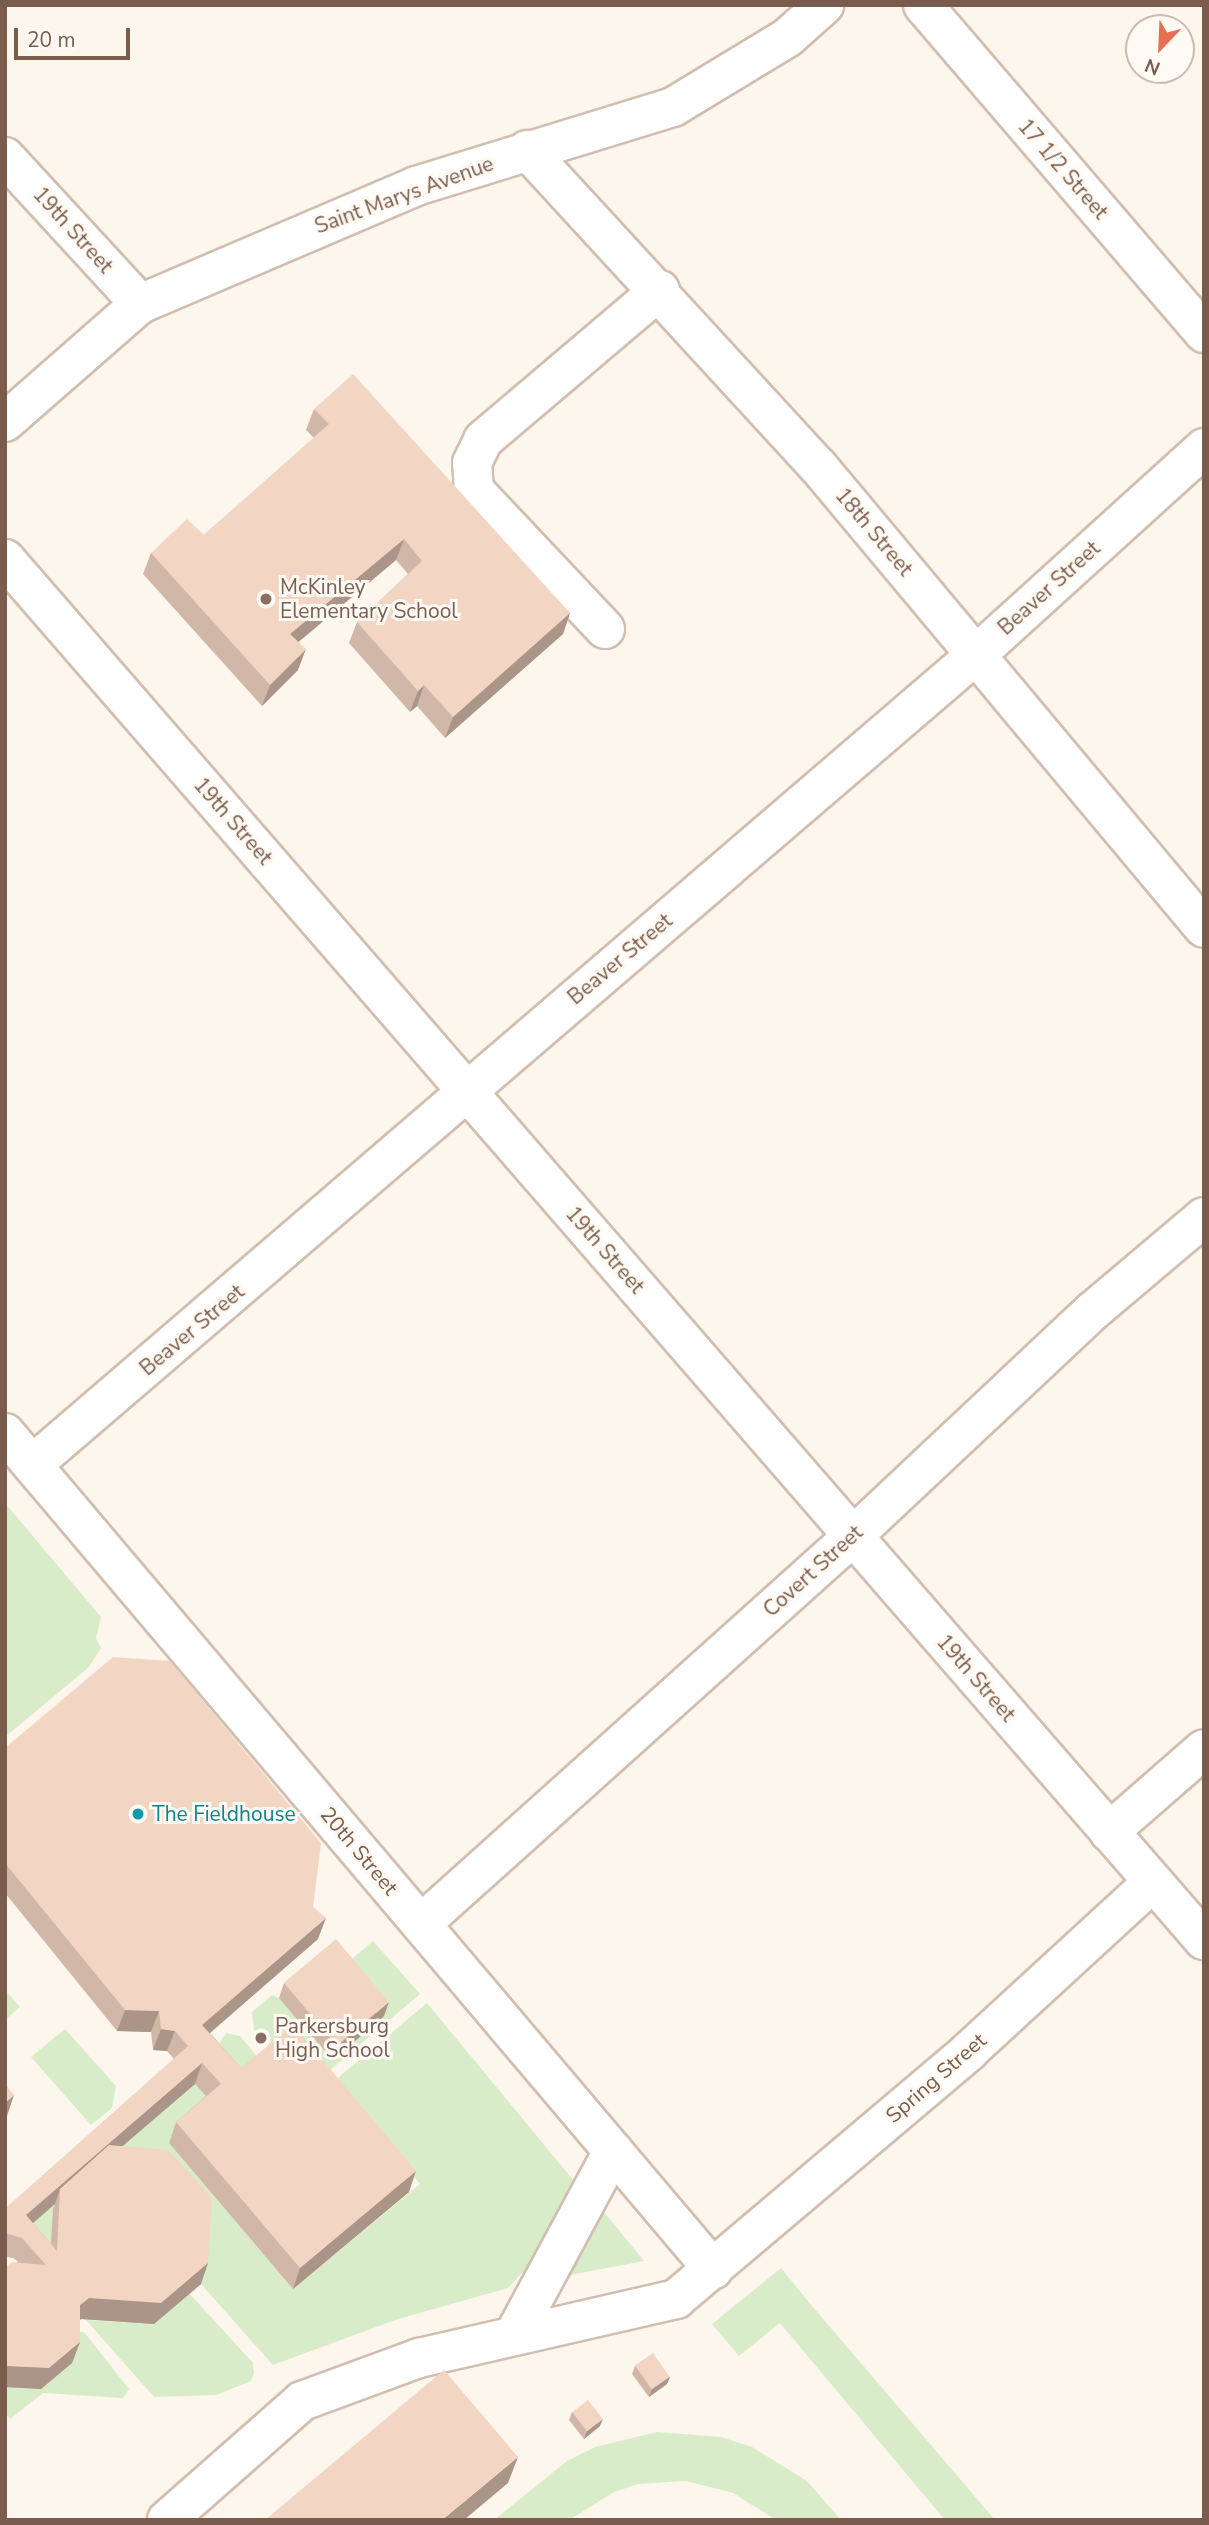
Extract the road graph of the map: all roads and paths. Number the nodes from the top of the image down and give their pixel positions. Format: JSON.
{"nodes":[{"id":1,"x":824,"y":5,"type":"edge"},
{"id":2,"x":923,"y":5,"type":"edge"},
{"id":3,"x":527,"y":150,"type":"junction"},
{"id":4,"x":5,"y":157,"type":"edge"},
{"id":5,"x":660,"y":290,"type":"junction"},
{"id":6,"x":140,"y":304,"type":"junction"},
{"id":7,"x":1204,"y":333,"type":"edge"},
{"id":8,"x":5,"y":422,"type":"edge"},
{"id":9,"x":1204,"y":447,"type":"edge"},
{"id":10,"x":5,"y":559,"type":"edge"},
{"id":11,"x":606,"y":629,"type":"dead end"},
{"id":12,"x":977,"y":654,"type":"junction"},
{"id":13,"x":1204,"y":928,"type":"edge"},
{"id":14,"x":466,"y":1089,"type":"junction"},
{"id":15,"x":1204,"y":1217,"type":"edge"},
{"id":16,"x":5,"y":1433,"type":"edge"},
{"id":17,"x":32,"y":1465,"type":"junction"},
{"id":18,"x":853,"y":1536,"type":"junction"},
{"id":19,"x":1204,"y":1749,"type":"edge"},
{"id":20,"x":1110,"y":1832,"type":"junction"},
{"id":21,"x":1153,"y":1882,"type":"junction"},
{"id":22,"x":421,"y":1924,"type":"junction"},
{"id":23,"x":1204,"y":1940,"type":"edge"},
{"id":24,"x":614,"y":2151,"type":"junction"},
{"id":25,"x":713,"y":2269,"type":"junction"},
{"id":26,"x":514,"y":2335,"type":"junction"},
{"id":27,"x":167,"y":2520,"type":"edge"}],
"edges":[{"from":1,"to":3,"type":"street","name":"Saint Marys Avenue"},
{"from":2,"to":7,"type":"street","name":"17 1/2 Street"},
{"from":3,"to":5,"type":"street","name":"18th Street"},
{"from":3,"to":6,"type":"street","name":"Saint Marys Avenue"},
{"from":4,"to":6,"type":"street","name":"19th Street"},
{"from":5,"to":11,"type":"street"},
{"from":5,"to":12,"type":"street","name":"18th Street"},
{"from":6,"to":8,"type":"street","name":"Saint Marys Avenue"},
{"from":9,"to":12,"type":"street","name":"Beaver Street"},
{"from":10,"to":14,"type":"street","name":"19th Street"},
{"from":12,"to":13,"type":"street","name":"18th Street"},
{"from":12,"to":14,"type":"street","name":"Beaver Street"},
{"from":14,"to":17,"type":"street","name":"Beaver Street"},
{"from":14,"to":18,"type":"street","name":"19th Street"},
{"from":15,"to":18,"type":"street","name":"Covert Street"},
{"from":16,"to":17,"type":"street","name":"20th Street"},
{"from":17,"to":22,"type":"street","name":"20th Street"},
{"from":18,"to":20,"type":"street","name":"19th Street"},
{"from":18,"to":22,"type":"street","name":"Covert Street"},
{"from":19,"to":20,"type":"street"},
{"from":20,"to":21,"type":"street","name":"19th Street"},
{"from":21,"to":23,"type":"street","name":"19th Street"},
{"from":21,"to":25,"type":"street","name":"Spring Street"},
{"from":22,"to":24,"type":"street","name":"20th Street"},
{"from":24,"to":25,"type":"street","name":"20th Street"},
{"from":24,"to":26,"type":"street"},
{"from":25,"to":26,"type":"street","name":"Spring Street"},
{"from":26,"to":27,"type":"street","name":"Spring Street"}]}
